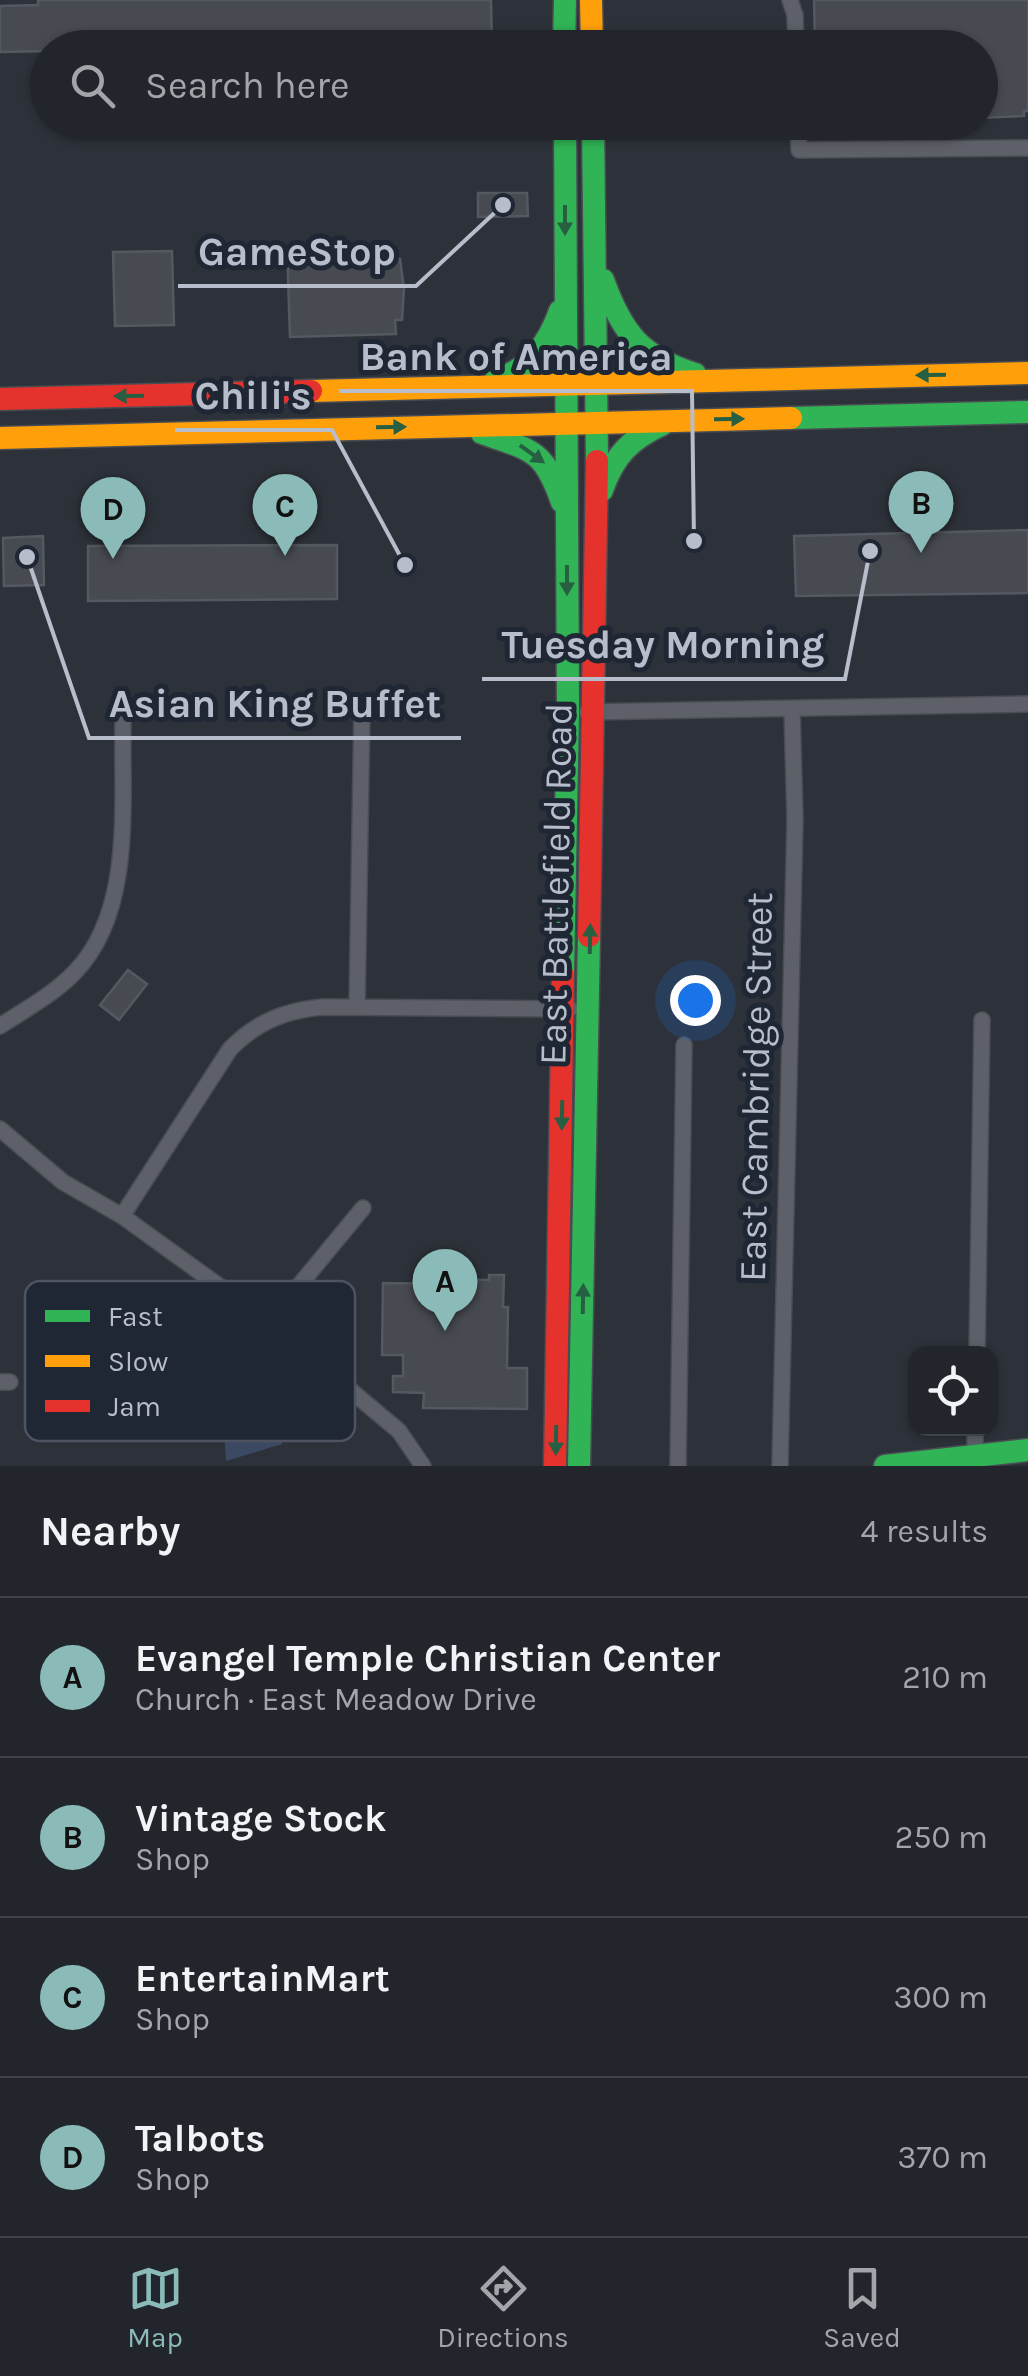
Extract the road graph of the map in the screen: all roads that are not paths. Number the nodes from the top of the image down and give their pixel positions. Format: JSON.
{"nodes":[{"id":1,"x":565,"y":0,"type":"edge"},
{"id":2,"x":592,"y":0,"type":"edge"},
{"id":3,"x":790,"y":0,"type":"edge"},
{"id":4,"x":564,"y":30,"type":"edge"},
{"id":5,"x":592,"y":30,"type":"edge"},
{"id":6,"x":795,"y":30,"type":"edge"},
{"id":7,"x":564,"y":140,"type":"edge"},
{"id":8,"x":593,"y":140,"type":"edge"},
{"id":9,"x":799,"y":140,"type":"edge"},
{"id":10,"x":1028,"y":148,"type":"edge"},
{"id":11,"x":595,"y":248,"type":"junction"},
{"id":12,"x":566,"y":288,"type":"junction"},
{"id":13,"x":1028,"y":373,"type":"edge"},
{"id":14,"x":719,"y":380,"type":"junction"},
{"id":15,"x":596,"y":383,"type":"junction"},
{"id":16,"x":566,"y":384,"type":"junction"},
{"id":17,"x":471,"y":388,"type":"junction"},
{"id":18,"x":4,"y":398,"type":"edge"},
{"id":19,"x":1028,"y":412,"type":"edge"},
{"id":20,"x":671,"y":421,"type":"junction"},
{"id":21,"x":597,"y":422,"type":"junction"},
{"id":22,"x":567,"y":423,"type":"junction"},
{"id":23,"x":463,"y":426,"type":"junction"},
{"id":24,"x":2,"y":438,"type":"edge"},
{"id":25,"x":597,"y":510,"type":"junction"},
{"id":26,"x":567,"y":518,"type":"junction"},
{"id":27,"x":1028,"y":704,"type":"edge"},
{"id":28,"x":362,"y":709,"type":"dead end"},
{"id":29,"x":792,"y":709,"type":"junction"},
{"id":30,"x":593,"y":712,"type":"junction"},
{"id":31,"x":568,"y":713,"type":"junction"},
{"id":32,"x":122,"y":720,"type":"dead end"},
{"id":33,"x":357,"y":1006,"type":"junction"},
{"id":34,"x":564,"y":1009,"type":"junction"},
{"id":35,"x":589,"y":1010,"type":"junction"},
{"id":36,"x":982,"y":1020,"type":"dead end"},
{"id":37,"x":0,"y":1026,"type":"edge"},
{"id":38,"x":684,"y":1045,"type":"dead end"},
{"id":39,"x":0,"y":1130,"type":"edge"},
{"id":40,"x":363,"y":1208,"type":"dead end"},
{"id":41,"x":122,"y":1216,"type":"junction"},
{"id":42,"x":212,"y":1281,"type":"edge"},
{"id":43,"x":303,"y":1281,"type":"edge"},
{"id":44,"x":976,"y":1346,"type":"edge"},
{"id":45,"x":355,"y":1394,"type":"edge"},
{"id":46,"x":976,"y":1436,"type":"edge"},
{"id":47,"x":1028,"y":1450,"type":"edge"},
{"id":48,"x":975,"y":1456,"type":"junction"},
{"id":49,"x":423,"y":1466,"type":"edge"},
{"id":50,"x":555,"y":1466,"type":"edge"},
{"id":51,"x":579,"y":1466,"type":"edge"},
{"id":52,"x":678,"y":1466,"type":"edge"},
{"id":53,"x":780,"y":1466,"type":"edge"},
{"id":54,"x":885,"y":1466,"type":"edge"}],
"edges":[{"from":1,"to":4,"type":"main road"},
{"from":2,"to":5,"type":"main road"},
{"from":3,"to":6,"type":"street"},
{"from":7,"to":12,"type":"main road","name":"East Battlefield Road","one_way":true},
{"from":8,"to":11,"type":"main road","name":"East Battlefield Road"},
{"from":9,"to":10,"type":"street"},
{"from":11,"to":14,"type":"main road"},
{"from":11,"to":15,"type":"main road","name":"East Battlefield Road"},
{"from":12,"to":16,"type":"main road","name":"East Battlefield Road"},
{"from":12,"to":17,"type":"main road"},
{"from":13,"to":14,"type":"main road","one_way":true},
{"from":14,"to":15,"type":"main road"},
{"from":15,"to":16,"type":"main road"},
{"from":15,"to":21,"type":"main road","name":"East Battlefield Road"},
{"from":16,"to":17,"type":"main road"},
{"from":16,"to":22,"type":"main road","name":"East Battlefield Road"},
{"from":17,"to":18,"type":"main road","one_way":true},
{"from":20,"to":19,"type":"main road","one_way":true},
{"from":20,"to":21,"type":"main road"},
{"from":20,"to":25,"type":"main road"},
{"from":21,"to":22,"type":"main road"},
{"from":21,"to":25,"type":"main road","name":"East Battlefield Road"},
{"from":22,"to":23,"type":"main road"},
{"from":22,"to":26,"type":"main road","name":"East Battlefield Road"},
{"from":24,"to":23,"type":"main road","one_way":true},
{"from":23,"to":26,"type":"main road","one_way":true},
{"from":25,"to":30,"type":"main road","name":"East Battlefield Road"},
{"from":26,"to":31,"type":"main road","name":"East Battlefield Road","one_way":true},
{"from":27,"to":29,"type":"street"},
{"from":28,"to":33,"type":"street"},
{"from":29,"to":30,"type":"street"},
{"from":29,"to":53,"type":"street","name":"East Cambridge Street"},
{"from":30,"to":31,"type":"street"},
{"from":35,"to":30,"type":"main road","name":"East Battlefield Road","one_way":true},
{"from":31,"to":34,"type":"main road","name":"East Battlefield Road"},
{"from":32,"to":37,"type":"street"},
{"from":33,"to":34,"type":"street"},
{"from":33,"to":41,"type":"street"},
{"from":34,"to":35,"type":"street"},
{"from":34,"to":50,"type":"main road","name":"East Battlefield Road","one_way":true},
{"from":51,"to":35,"type":"main road","name":"East Battlefield Road","one_way":true},
{"from":36,"to":44,"type":"street"},
{"from":38,"to":52,"type":"street"},
{"from":39,"to":41,"type":"street"},
{"from":40,"to":43,"type":"street"},
{"from":41,"to":42,"type":"street"},
{"from":45,"to":49,"type":"street"},
{"from":46,"to":48,"type":"street"},
{"from":47,"to":48,"type":"main road"},
{"from":48,"to":54,"type":"main road"}]}
